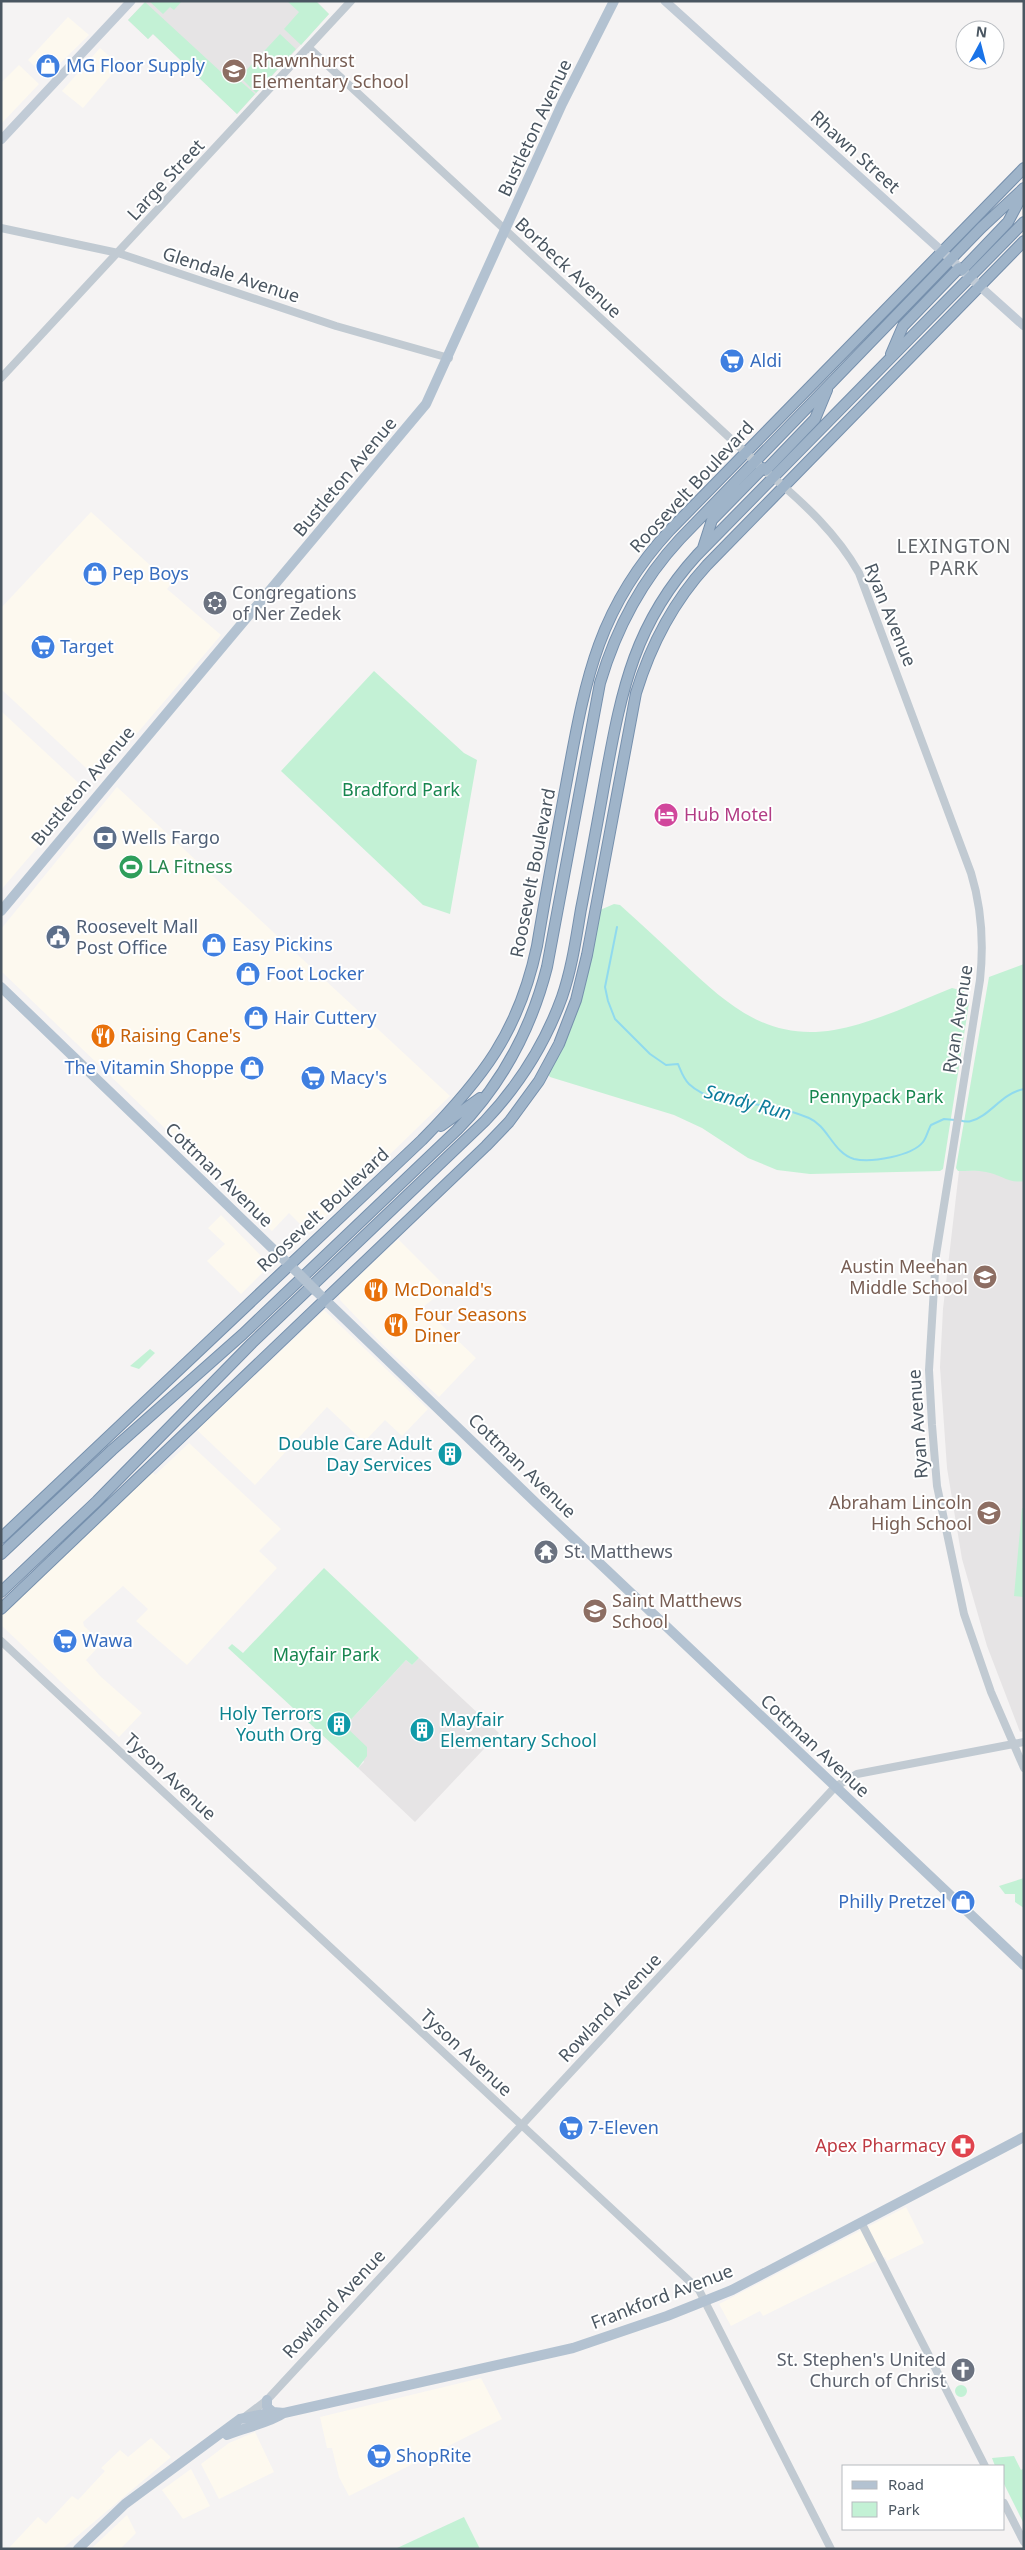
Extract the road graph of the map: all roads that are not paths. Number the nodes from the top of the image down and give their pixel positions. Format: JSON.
{"nodes":[{"id":1,"x":131,"y":1,"type":"edge"},
{"id":2,"x":352,"y":1,"type":"edge"},
{"id":3,"x":614,"y":1,"type":"edge"},
{"id":4,"x":665,"y":1,"type":"edge"},
{"id":5,"x":309,"y":48,"type":"junction"},
{"id":6,"x":1,"y":140,"type":"edge"},
{"id":7,"x":1024,"y":168,"type":"edge"},
{"id":8,"x":1024,"y":188,"type":"edge"},
{"id":9,"x":1024,"y":192,"type":"edge"},
{"id":10,"x":1024,"y":222,"type":"edge"},
{"id":11,"x":1,"y":228,"type":"edge"},
{"id":12,"x":505,"y":229,"type":"junction"},
{"id":13,"x":1024,"y":241,"type":"edge"},
{"id":14,"x":942,"y":252,"type":"junction"},
{"id":15,"x":118,"y":253,"type":"junction"},
{"id":16,"x":951,"y":260,"type":"junction"},
{"id":17,"x":961,"y":269,"type":"junction"},
{"id":18,"x":971,"y":278,"type":"junction"},
{"id":19,"x":980,"y":286,"type":"junction"},
{"id":20,"x":1024,"y":326,"type":"edge"},
{"id":21,"x":449,"y":358,"type":"junction"},
{"id":22,"x":908,"y":359,"type":"junction"},
{"id":23,"x":852,"y":362,"type":"junction"},
{"id":24,"x":885,"y":363,"type":"junction"},
{"id":25,"x":1,"y":378,"type":"edge"},
{"id":26,"x":866,"y":382,"type":"junction"},
{"id":27,"x":811,"y":385,"type":"junction"},
{"id":28,"x":745,"y":452,"type":"junction"},
{"id":29,"x":764,"y":469,"type":"junction"},
{"id":30,"x":784,"y":486,"type":"junction"},
{"id":31,"x":611,"y":747,"type":"junction"},
{"id":32,"x":616,"y":798,"type":"junction"},
{"id":33,"x":558,"y":827,"type":"junction"},
{"id":34,"x":560,"y":893,"type":"junction"},
{"id":35,"x":1,"y":911,"type":"edge"},
{"id":36,"x":1,"y":987,"type":"edge"},
{"id":37,"x":494,"y":1086,"type":"junction"},
{"id":38,"x":422,"y":1140,"type":"junction"},
{"id":39,"x":289,"y":1265,"type":"junction"},
{"id":40,"x":325,"y":1299,"type":"junction"},
{"id":41,"x":212,"y":1405,"type":"junction"},
{"id":42,"x":156,"y":1442,"type":"junction"},
{"id":43,"x":49,"y":1492,"type":"junction"},
{"id":44,"x":1,"y":1538,"type":"edge"},
{"id":45,"x":2,"y":1553,"type":"edge"},
{"id":46,"x":1,"y":1592,"type":"edge"},
{"id":47,"x":1,"y":1608,"type":"edge"},
{"id":48,"x":1,"y":1641,"type":"edge"},
{"id":49,"x":1024,"y":1742,"type":"edge"},
{"id":50,"x":1013,"y":1744,"type":"junction"},
{"id":51,"x":1024,"y":1768,"type":"edge"},
{"id":52,"x":835,"y":1787,"type":"junction"},
{"id":53,"x":1024,"y":1965,"type":"edge"},
{"id":54,"x":521,"y":2125,"type":"junction"},
{"id":55,"x":1024,"y":2136,"type":"edge"},
{"id":56,"x":861,"y":2222,"type":"junction"},
{"id":57,"x":705,"y":2301,"type":"junction"},
{"id":58,"x":273,"y":2391,"type":"junction"},
{"id":59,"x":267,"y":2400,"type":"junction"},
{"id":60,"x":273,"y":2412,"type":"junction"},
{"id":61,"x":284,"y":2413,"type":"junction"},
{"id":62,"x":240,"y":2419,"type":"junction"},
{"id":63,"x":210,"y":2442,"type":"junction"},
{"id":64,"x":984,"y":2465,"type":"edge"},
{"id":65,"x":1005,"y":2505,"type":"edge"},
{"id":66,"x":1024,"y":2542,"type":"edge"},
{"id":67,"x":78,"y":2549,"type":"edge"},
{"id":68,"x":831,"y":2549,"type":"edge"}],
"edges":[{"from":1,"to":6,"type":"main road"},
{"from":2,"to":5,"type":"street","name":"Large Street"},
{"from":3,"to":12,"type":"main road","name":"Bustleton Avenue"},
{"from":4,"to":14,"type":"main road","name":"Rhawn Street"},
{"from":5,"to":12,"type":"street","name":"Borbeck Avenue"},
{"from":5,"to":15,"type":"street","name":"Large Street"},
{"from":7,"to":14,"type":"highway","name":"Roosevelt Boulevard"},
{"from":8,"to":16,"type":"highway"},
{"from":9,"to":17,"type":"highway"},
{"from":10,"to":18,"type":"highway","name":"Roosevelt Boulevard"},
{"from":11,"to":15,"type":"street","name":"Glendale Avenue"},
{"from":12,"to":21,"type":"main road","name":"Bustleton Avenue"},
{"from":12,"to":28,"type":"street","name":"Borbeck Avenue"},
{"from":13,"to":19,"type":"highway"},
{"from":14,"to":16,"type":"main road","name":"Rhawn Street"},
{"from":14,"to":27,"type":"highway","name":"Roosevelt Boulevard"},
{"from":15,"to":21,"type":"street","name":"Glendale Avenue"},
{"from":15,"to":25,"type":"street","name":"Large Street"},
{"from":16,"to":17,"type":"main road","name":"Rhawn Street"},
{"from":16,"to":23,"type":"highway"},
{"from":17,"to":18,"type":"main road","name":"Rhawn Street"},
{"from":17,"to":24,"type":"highway"},
{"from":18,"to":19,"type":"main road","name":"Rhawn Street"},
{"from":18,"to":24,"type":"highway","name":"Roosevelt Boulevard"},
{"from":19,"to":20,"type":"main road","name":"Rhawn Street"},
{"from":19,"to":22,"type":"highway"},
{"from":21,"to":35,"type":"main road","name":"Bustleton Avenue"},
{"from":22,"to":26,"type":"highway"},
{"from":22,"to":30,"type":"highway"},
{"from":23,"to":27,"type":"highway"},
{"from":23,"to":29,"type":"highway"},
{"from":24,"to":26,"type":"highway","name":"Roosevelt Boulevard"},
{"from":26,"to":29,"type":"highway","name":"Roosevelt Boulevard"},
{"from":27,"to":28,"type":"highway","name":"Roosevelt Boulevard"},
{"from":28,"to":29,"type":"street","name":"Borbeck Avenue"},
{"from":28,"to":33,"type":"highway","name":"Roosevelt Boulevard"},
{"from":29,"to":30,"type":"street","name":"Ryan Avenue"},
{"from":29,"to":31,"type":"highway"},
{"from":29,"to":34,"type":"highway","name":"Roosevelt Boulevard"},
{"from":30,"to":32,"type":"highway"},
{"from":30,"to":50,"type":"street","name":"Ryan Avenue"},
{"from":31,"to":32,"type":"highway"},
{"from":31,"to":42,"type":"highway"},
{"from":32,"to":40,"type":"highway"},
{"from":33,"to":34,"type":"highway"},
{"from":33,"to":38,"type":"highway","name":"Roosevelt Boulevard"},
{"from":34,"to":37,"type":"highway","name":"Roosevelt Boulevard"},
{"from":36,"to":39,"type":"main road","name":"Cottman Avenue"},
{"from":37,"to":38,"type":"highway"},
{"from":37,"to":45,"type":"highway","name":"Roosevelt Boulevard"},
{"from":38,"to":39,"type":"highway","name":"Roosevelt Boulevard"},
{"from":39,"to":40,"type":"main road","name":"Cottman Avenue","bridge":true},
{"from":39,"to":43,"type":"highway","name":"Roosevelt Boulevard"},
{"from":40,"to":41,"type":"highway"},
{"from":40,"to":52,"type":"main road","name":"Cottman Avenue"},
{"from":41,"to":42,"type":"highway"},
{"from":41,"to":47,"type":"highway"},
{"from":42,"to":46,"type":"highway"},
{"from":43,"to":44,"type":"highway","name":"Roosevelt Boulevard"},
{"from":43,"to":45,"type":"highway"},
{"from":48,"to":54,"type":"street","name":"Tyson Avenue"},
{"from":49,"to":50,"type":"street","name":"Rowland Avenue"},
{"from":50,"to":51,"type":"street","name":"Ryan Avenue"},
{"from":50,"to":52,"type":"street","name":"Rowland Avenue"},
{"from":52,"to":53,"type":"main road","name":"Cottman Avenue"},
{"from":52,"to":54,"type":"street","name":"Rowland Avenue"},
{"from":54,"to":57,"type":"street","name":"Tyson Avenue"},
{"from":54,"to":58,"type":"street","name":"Rowland Avenue"},
{"from":55,"to":56,"type":"main road","name":"Frankford Avenue"},
{"from":56,"to":57,"type":"main road","name":"Frankford Avenue"},
{"from":56,"to":64,"type":"street"},
{"from":57,"to":61,"type":"main road","name":"Frankford Avenue"},
{"from":57,"to":68,"type":"street","name":"Tyson Avenue"},
{"from":58,"to":59,"type":"street","name":"Rowland Avenue"},
{"from":58,"to":62,"type":"street","name":"Rowland Avenue"},
{"from":59,"to":60,"type":"main road"},
{"from":59,"to":62,"type":"street","name":"Rowland Avenue"},
{"from":60,"to":61,"type":"main road","name":"Frankford Avenue"},
{"from":60,"to":62,"type":"main road","name":"Frankford Avenue"},
{"from":61,"to":63,"type":"main road","name":"Frankford Avenue"},
{"from":62,"to":63,"type":"main road","name":"Frankford Avenue"},
{"from":63,"to":67,"type":"main road","name":"Frankford Avenue"},
{"from":65,"to":66,"type":"street"}]}
